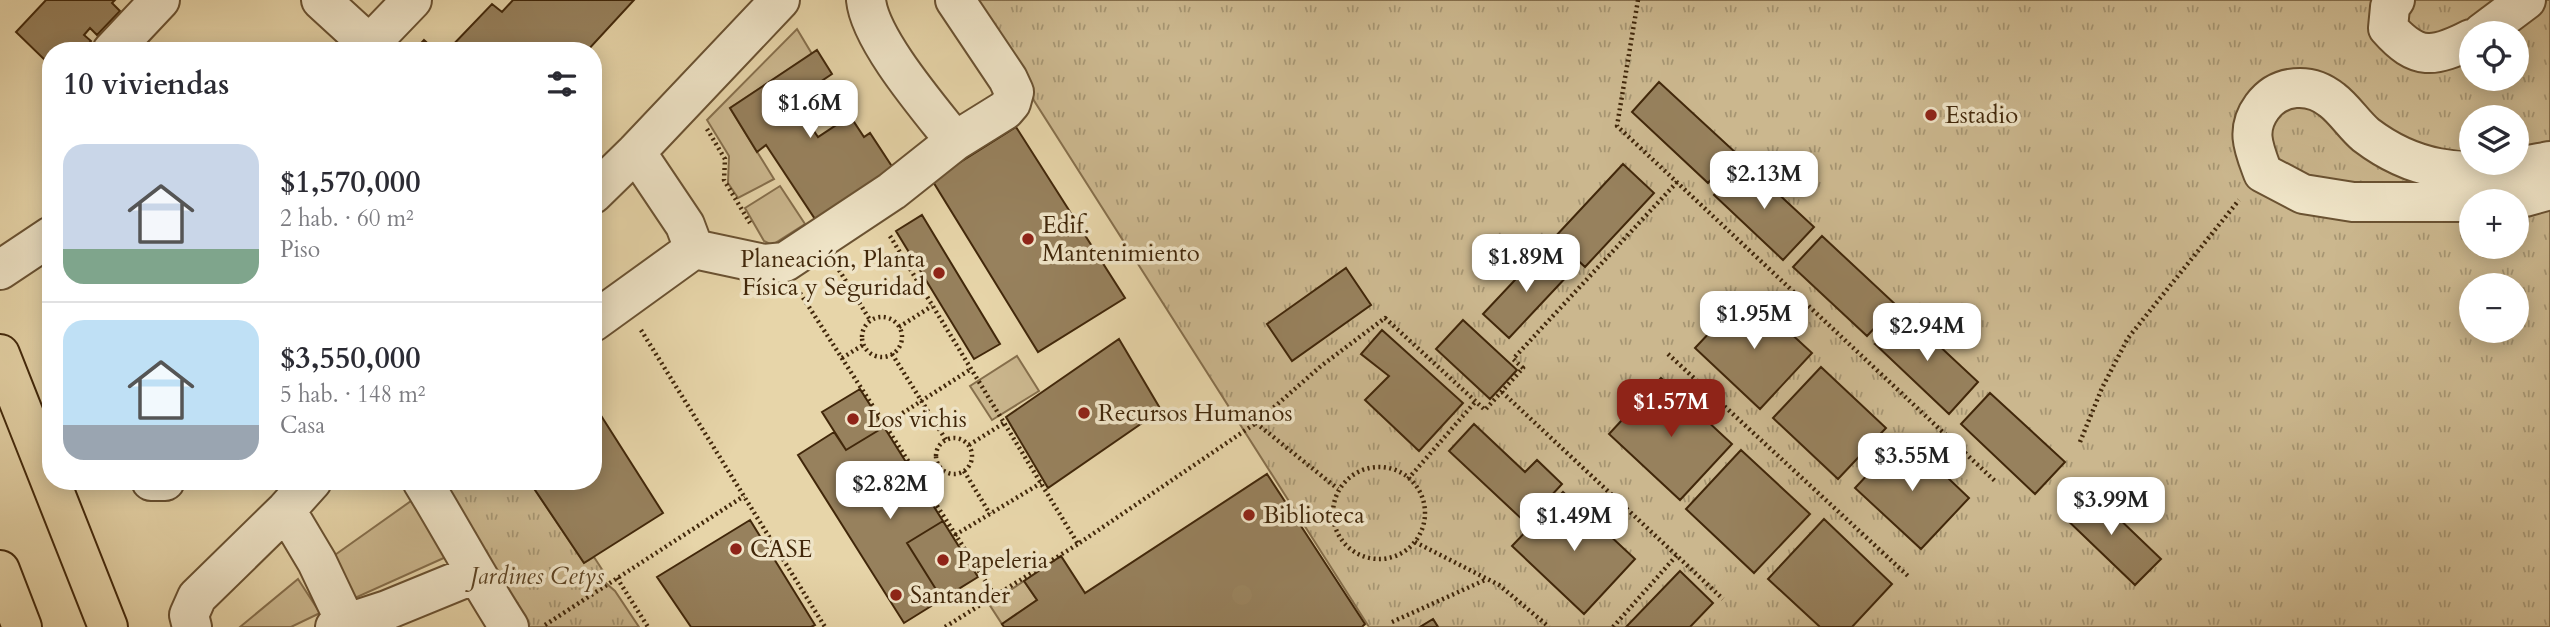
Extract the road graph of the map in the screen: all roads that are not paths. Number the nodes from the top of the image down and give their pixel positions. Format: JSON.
{"nodes":[{"id":1,"x":160,"y":0,"type":"edge"},
{"id":2,"x":321,"y":0,"type":"edge"},
{"id":3,"x":412,"y":0,"type":"edge"},
{"id":4,"x":780,"y":0,"type":"edge"},
{"id":5,"x":866,"y":0,"type":"edge"},
{"id":6,"x":955,"y":0,"type":"edge"},
{"id":7,"x":2395,"y":0,"type":"edge"},
{"id":8,"x":2526,"y":0,"type":"edge"},
{"id":9,"x":2498,"y":21,"type":"edge"},
{"id":10,"x":120,"y":42,"type":"edge"},
{"id":11,"x":360,"y":42,"type":"edge"},
{"id":12,"x":372,"y":42,"type":"edge"},
{"id":13,"x":2459,"y":45,"type":"edge"},
{"id":14,"x":955,"y":141,"type":"junction"},
{"id":15,"x":636,"y":152,"type":"junction"},
{"id":16,"x":2550,"y":160,"type":"edge"},
{"id":17,"x":602,"y":185,"type":"edge"},
{"id":18,"x":2550,"y":190,"type":"edge"},
{"id":19,"x":2529,"y":196,"type":"edge"},
{"id":20,"x":2459,"y":202,"type":"edge"},
{"id":21,"x":42,"y":242,"type":"edge"},
{"id":22,"x":694,"y":249,"type":"junction"},
{"id":23,"x":0,"y":270,"type":"edge"},
{"id":24,"x":608,"y":312,"type":"edge"},
{"id":25,"x":0,"y":354,"type":"edge"},
{"id":26,"x":42,"y":460,"type":"edge"},
{"id":27,"x":54,"y":490,"type":"edge"},
{"id":28,"x":304,"y":490,"type":"edge"},
{"id":29,"x":427,"y":490,"type":"edge"},
{"id":30,"x":286,"y":510,"type":"junction"},
{"id":31,"x":0,"y":570,"type":"edge"},
{"id":32,"x":475,"y":574,"type":"junction"},
{"id":33,"x":394,"y":618,"type":"edge"},
{"id":34,"x":341,"y":625,"type":"edge"},
{"id":35,"x":22,"y":627,"type":"edge"},
{"id":36,"x":108,"y":627,"type":"edge"},
{"id":37,"x":192,"y":627,"type":"edge"},
{"id":38,"x":509,"y":627,"type":"edge"}],
"edges":[{"from":1,"to":10,"type":"lane"},
{"from":2,"to":11,"type":"lane"},
{"from":3,"to":12,"type":"lane"},
{"from":4,"to":15,"type":"lane"},
{"from":5,"to":14,"type":"lane"},
{"from":6,"to":14,"type":"lane"},
{"from":7,"to":13,"type":"lane"},
{"from":8,"to":9,"type":"lane"},
{"from":14,"to":22,"type":"lane"},
{"from":15,"to":17,"type":"lane"},
{"from":15,"to":22,"type":"lane"},
{"from":16,"to":20,"type":"lane"},
{"from":18,"to":19,"type":"lane"},
{"from":21,"to":23,"type":"lane"},
{"from":22,"to":24,"type":"lane"},
{"from":25,"to":26,"type":"main road"},
{"from":27,"to":36,"type":"main road"},
{"from":28,"to":30,"type":"lane"},
{"from":29,"to":32,"type":"lane"},
{"from":30,"to":34,"type":"lane"},
{"from":30,"to":37,"type":"lane"},
{"from":31,"to":35,"type":"main road"},
{"from":32,"to":33,"type":"lane"},
{"from":32,"to":38,"type":"lane"},
{"from":33,"to":34,"type":"lane"}]}
